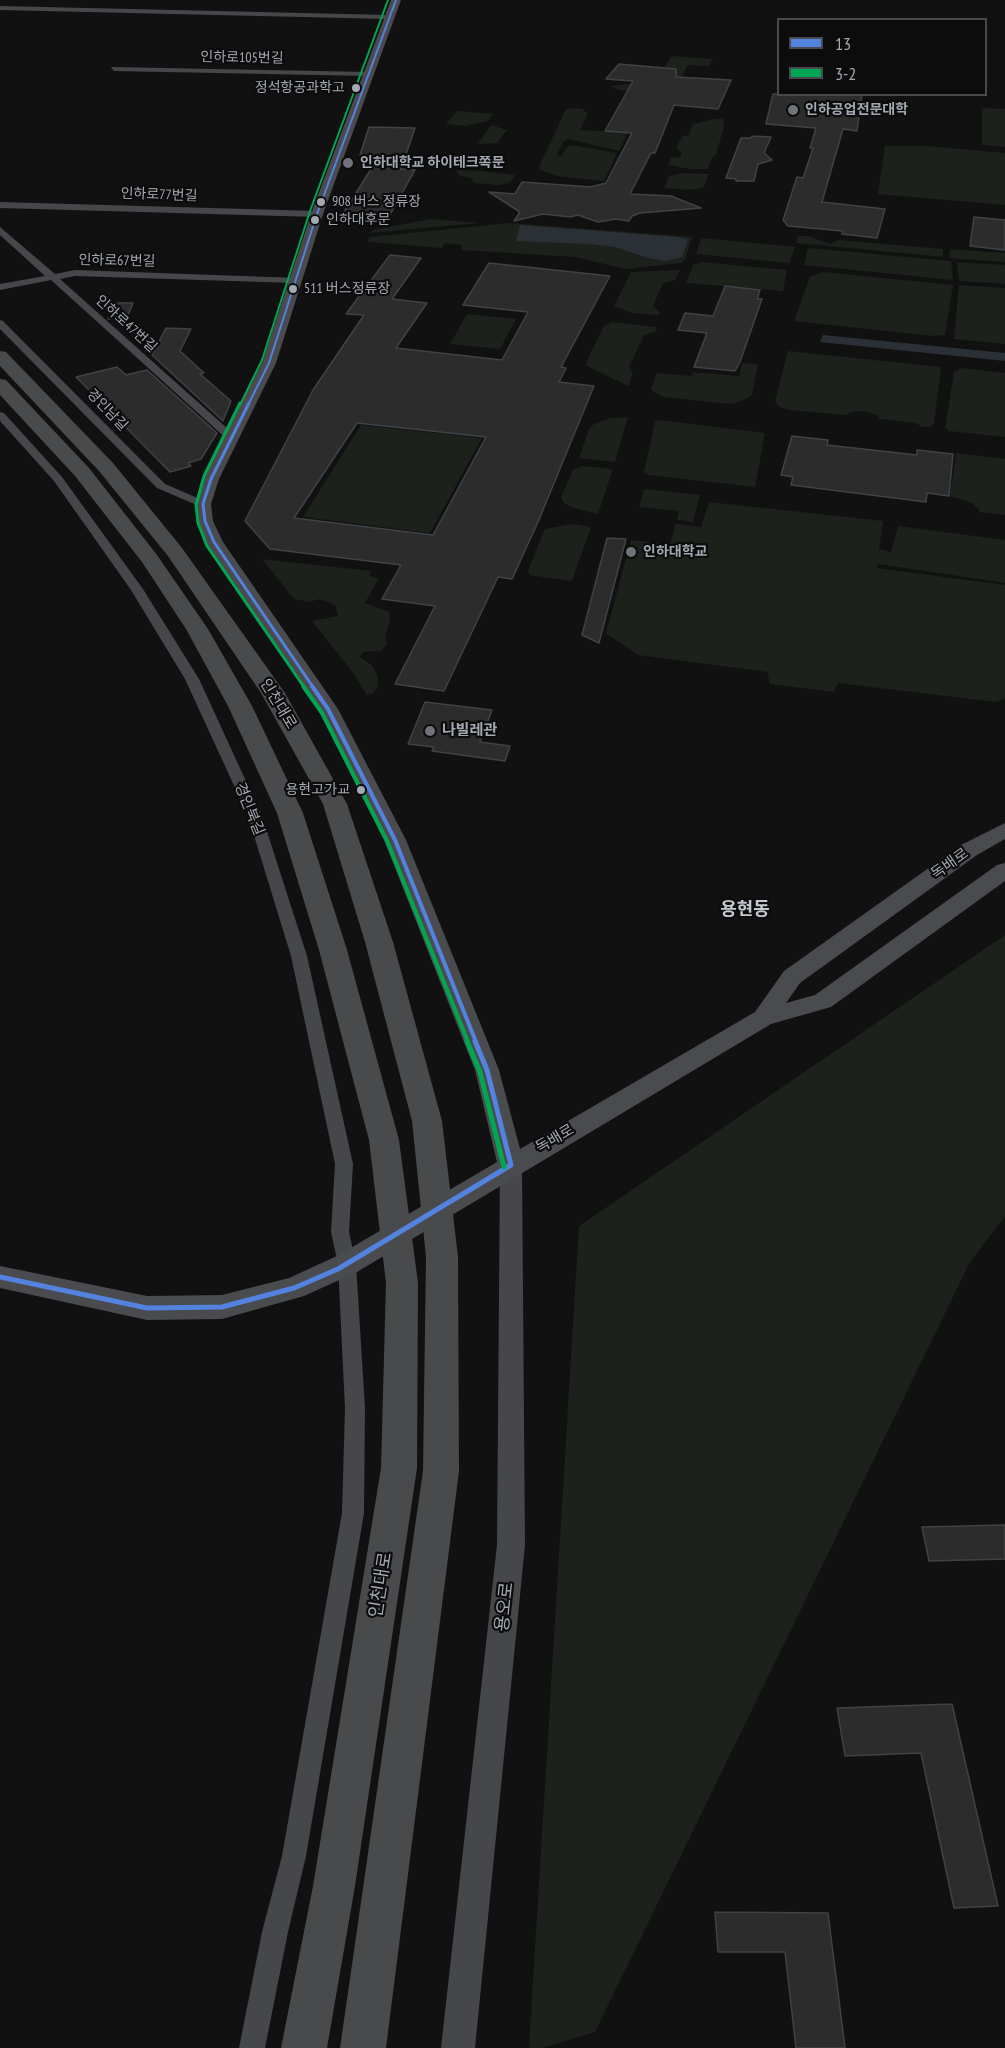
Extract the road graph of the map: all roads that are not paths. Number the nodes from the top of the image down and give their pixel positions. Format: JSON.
{"nodes":[{"id":1,"x":396,"y":0,"type":"edge"},
{"id":2,"x":0,"y":8,"type":"edge"},
{"id":3,"x":389,"y":17,"type":"junction"},
{"id":4,"x":114,"y":69,"type":"dead end"},
{"id":5,"x":369,"y":74,"type":"junction"},
{"id":6,"x":0,"y":205,"type":"edge"},
{"id":7,"x":317,"y":214,"type":"junction"},
{"id":8,"x":0,"y":230,"type":"edge"},
{"id":9,"x":51,"y":276,"type":"junction"},
{"id":10,"x":235,"y":278,"type":"junction"},
{"id":11,"x":295,"y":280,"type":"junction"},
{"id":12,"x":0,"y":287,"type":"edge"},
{"id":13,"x":229,"y":289,"type":"dead end"},
{"id":14,"x":0,"y":323,"type":"edge"},
{"id":15,"x":0,"y":356,"type":"edge"},
{"id":16,"x":0,"y":384,"type":"edge"},
{"id":17,"x":0,"y":415,"type":"edge"},
{"id":18,"x":233,"y":439,"type":"junction"},
{"id":19,"x":203,"y":504,"type":"junction"},
{"id":20,"x":1005,"y":830,"type":"edge"},
{"id":21,"x":1005,"y":870,"type":"edge"},
{"id":22,"x":763,"y":1018,"type":"junction"},
{"id":23,"x":511,"y":1165,"type":"junction"},
{"id":24,"x":347,"y":1263,"type":"junction"},
{"id":25,"x":0,"y":1277,"type":"edge"},
{"id":26,"x":252,"y":2048,"type":"edge"},
{"id":27,"x":304,"y":2048,"type":"edge"},
{"id":28,"x":363,"y":2048,"type":"edge"},
{"id":29,"x":458,"y":2048,"type":"edge"}],
"edges":[{"from":1,"to":3,"type":"main road"},
{"from":2,"to":3,"type":"street"},
{"from":3,"to":5,"type":"main road"},
{"from":4,"to":5,"type":"street","name":"인하로105번길"},
{"from":5,"to":7,"type":"main road"},
{"from":6,"to":7,"type":"street","name":"인하로77번길"},
{"from":7,"to":11,"type":"main road"},
{"from":8,"to":9,"type":"street","name":"인하로47번길"},
{"from":9,"to":10,"type":"street","name":"인하로67번길"},
{"from":9,"to":12,"type":"street","name":"인하로67번길"},
{"from":9,"to":18,"type":"street","name":"인하로47번길"},
{"from":10,"to":11,"type":"street","name":"인하로67번길"},
{"from":10,"to":13,"type":"street"},
{"from":11,"to":18,"type":"main road"},
{"from":14,"to":19,"type":"street","name":"경인남길"},
{"from":15,"to":28,"type":"highway","name":"인천대로"},
{"from":16,"to":27,"type":"highway","name":"인천대로"},
{"from":17,"to":24,"type":"street","name":"경인북길"},
{"from":18,"to":19,"type":"main road"},
{"from":19,"to":23,"type":"main road"},
{"from":20,"to":22,"type":"main road","name":"독배로"},
{"from":21,"to":22,"type":"main road","name":"독배로"},
{"from":22,"to":23,"type":"main road","name":"독배로"},
{"from":23,"to":24,"type":"main road","name":"독배로"},
{"from":23,"to":29,"type":"street","name":"용오로"},
{"from":24,"to":25,"type":"main road","name":"독배로"},
{"from":24,"to":26,"type":"street","name":"경인북길"}]}
